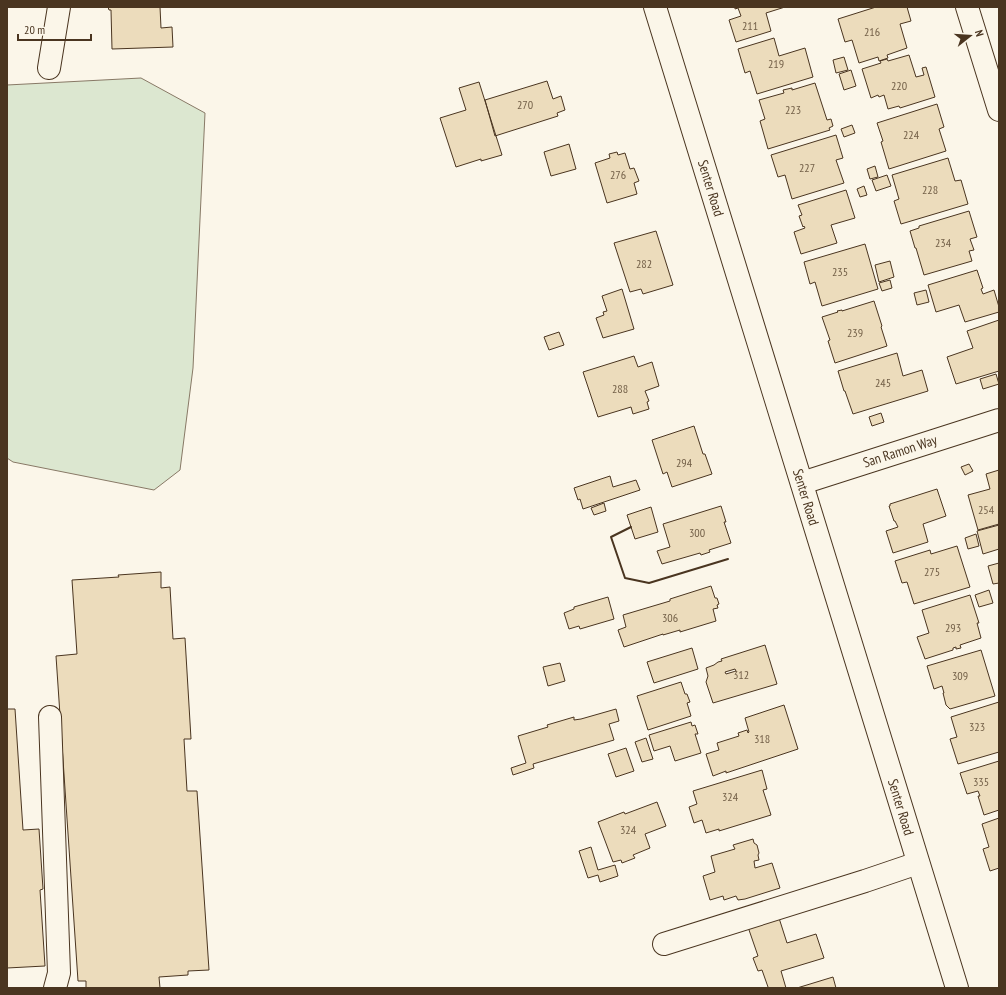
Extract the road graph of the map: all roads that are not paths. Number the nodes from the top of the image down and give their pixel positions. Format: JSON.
{"nodes":[{"id":1,"x":59,"y":7,"type":"edge"},
{"id":2,"x":655,"y":7,"type":"edge"},
{"id":3,"x":967,"y":7,"type":"edge"},
{"id":4,"x":49,"y":68,"type":"dead end"},
{"id":5,"x":999,"y":110,"type":"edge"},
{"id":6,"x":999,"y":420,"type":"edge"},
{"id":7,"x":802,"y":483,"type":"junction"},
{"id":8,"x":50,"y":717,"type":"dead end"},
{"id":9,"x":918,"y":863,"type":"junction"},
{"id":10,"x":664,"y":944,"type":"dead end"},
{"id":11,"x":55,"y":988,"type":"edge"},
{"id":12,"x":957,"y":988,"type":"edge"}],
"edges":[{"from":1,"to":4,"type":"main road"},
{"from":2,"to":7,"type":"main road","name":"Senter Road"},
{"from":3,"to":5,"type":"main road"},
{"from":6,"to":7,"type":"main road","name":"San Ramon Way"},
{"from":7,"to":9,"type":"main road","name":"Senter Road"},
{"from":8,"to":11,"type":"main road"},
{"from":9,"to":10,"type":"main road"},
{"from":9,"to":12,"type":"main road","name":"Senter Road"}]}
